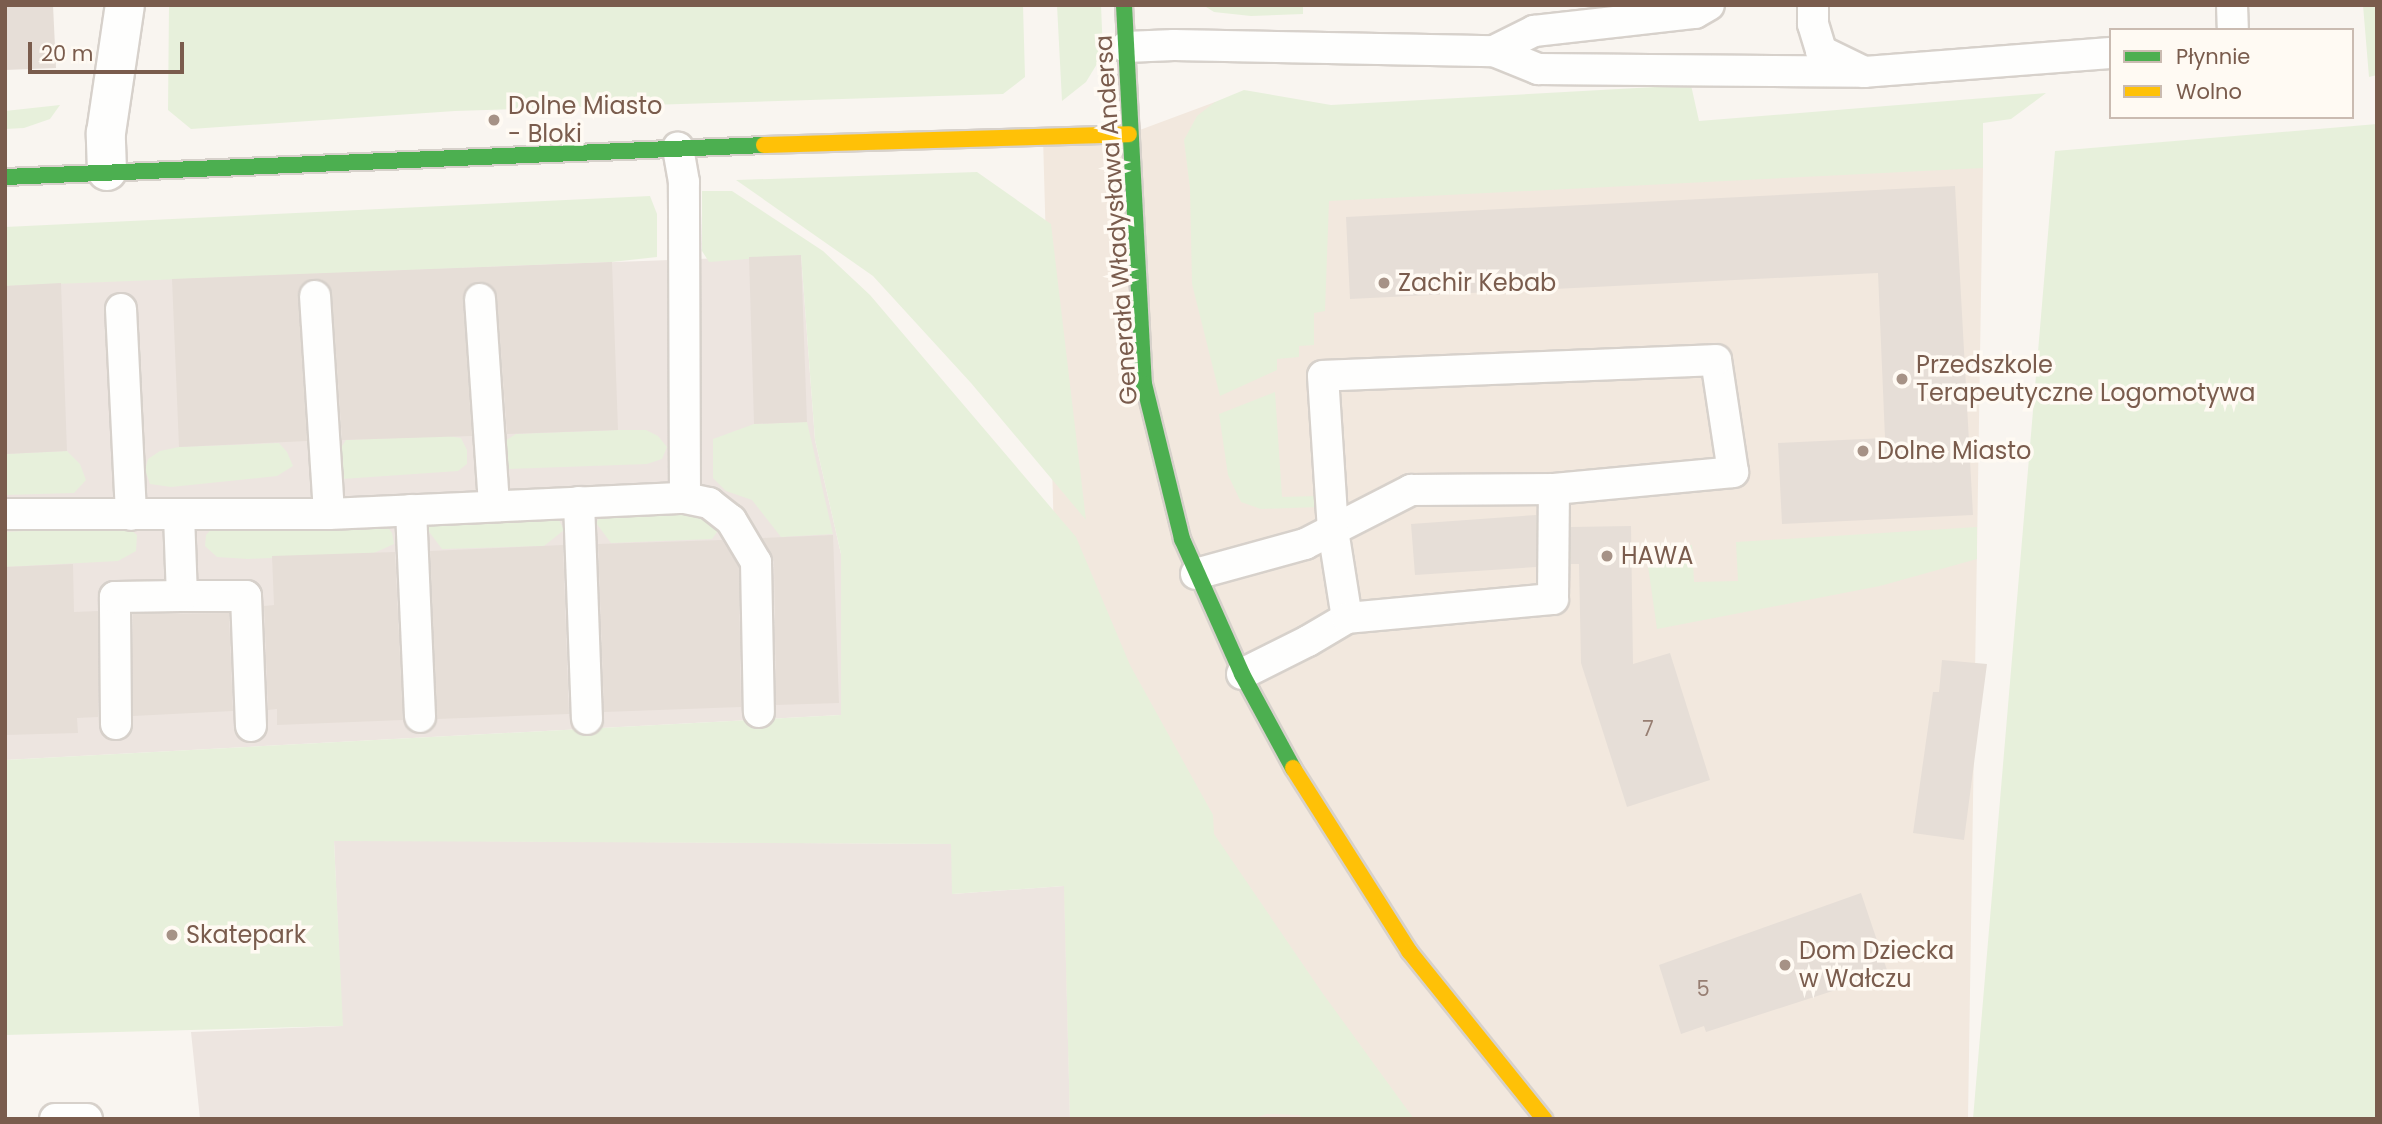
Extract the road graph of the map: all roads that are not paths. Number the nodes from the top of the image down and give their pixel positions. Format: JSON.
{"nodes":[{"id":1,"x":125,"y":5,"type":"edge"},
{"id":2,"x":1124,"y":5,"type":"edge"},
{"id":3,"x":1709,"y":5,"type":"edge"},
{"id":4,"x":1813,"y":5,"type":"edge"},
{"id":5,"x":2232,"y":5,"type":"edge"},
{"id":6,"x":2233,"y":28,"type":"edge"},
{"id":7,"x":1126,"y":47,"type":"junction"},
{"id":8,"x":1494,"y":51,"type":"junction"},
{"id":9,"x":2109,"y":53,"type":"edge"},
{"id":10,"x":1864,"y":72,"type":"junction"},
{"id":11,"x":1129,"y":134,"type":"junction"},
{"id":12,"x":678,"y":148,"type":"junction"},
{"id":13,"x":107,"y":171,"type":"junction"},
{"id":14,"x":5,"y":177,"type":"edge"},
{"id":15,"x":315,"y":296,"type":"dead end"},
{"id":16,"x":480,"y":299,"type":"dead end"},
{"id":17,"x":121,"y":309,"type":"dead end"},
{"id":18,"x":1554,"y":489,"type":"junction"},
{"id":19,"x":685,"y":498,"type":"junction"},
{"id":20,"x":579,"y":502,"type":"junction"},
{"id":21,"x":494,"y":506,"type":"junction"},
{"id":22,"x":411,"y":510,"type":"junction"},
{"id":23,"x":5,"y":514,"type":"edge"},
{"id":24,"x":329,"y":514,"type":"junction"},
{"id":25,"x":131,"y":515,"type":"junction"},
{"id":26,"x":178,"y":515,"type":"junction"},
{"id":27,"x":1334,"y":530,"type":"junction"},
{"id":28,"x":1196,"y":574,"type":"junction"},
{"id":29,"x":182,"y":596,"type":"junction"},
{"id":30,"x":1347,"y":618,"type":"junction"},
{"id":31,"x":1242,"y":674,"type":"junction"},
{"id":32,"x":759,"y":712,"type":"dead end"},
{"id":33,"x":420,"y":717,"type":"dead end"},
{"id":34,"x":587,"y":719,"type":"dead end"},
{"id":35,"x":116,"y":723,"type":"dead end"},
{"id":36,"x":251,"y":726,"type":"dead end"},
{"id":37,"x":55,"y":1119,"type":"edge"},
{"id":38,"x":87,"y":1119,"type":"edge"},
{"id":39,"x":1544,"y":1119,"type":"edge"}],
"edges":[{"from":1,"to":13,"type":"street"},
{"from":2,"to":7,"type":"main road","name":"Generała Władysława Andersa"},
{"from":3,"to":8,"type":"lane"},
{"from":4,"to":10,"type":"lane"},
{"from":5,"to":6,"type":"lane"},
{"from":7,"to":8,"type":"lane"},
{"from":7,"to":11,"type":"main road","name":"Generała Władysława Andersa"},
{"from":8,"to":10,"type":"lane"},
{"from":9,"to":10,"type":"lane"},
{"from":11,"to":12,"type":"main road"},
{"from":11,"to":28,"type":"main road","name":"Generała Władysława Andersa"},
{"from":12,"to":13,"type":"main road"},
{"from":12,"to":19,"type":"lane"},
{"from":13,"to":14,"type":"main road"},
{"from":15,"to":24,"type":"lane"},
{"from":16,"to":21,"type":"lane"},
{"from":17,"to":25,"type":"lane"},
{"from":18,"to":27,"type":"lane"},
{"from":18,"to":27,"type":"lane"},
{"from":18,"to":30,"type":"lane"},
{"from":19,"to":20,"type":"lane"},
{"from":19,"to":32,"type":"lane"},
{"from":20,"to":21,"type":"lane"},
{"from":20,"to":34,"type":"lane"},
{"from":21,"to":22,"type":"lane"},
{"from":22,"to":24,"type":"lane"},
{"from":22,"to":33,"type":"lane"},
{"from":23,"to":25,"type":"lane"},
{"from":24,"to":26,"type":"lane"},
{"from":25,"to":26,"type":"lane"},
{"from":26,"to":29,"type":"lane"},
{"from":27,"to":28,"type":"lane"},
{"from":27,"to":30,"type":"lane"},
{"from":28,"to":31,"type":"main road","name":"Generała Władysława Andersa"},
{"from":29,"to":35,"type":"lane"},
{"from":29,"to":36,"type":"lane"},
{"from":30,"to":31,"type":"lane"},
{"from":31,"to":39,"type":"main road","name":"Generała Władysława Andersa"},
{"from":37,"to":38,"type":"lane"}]}
